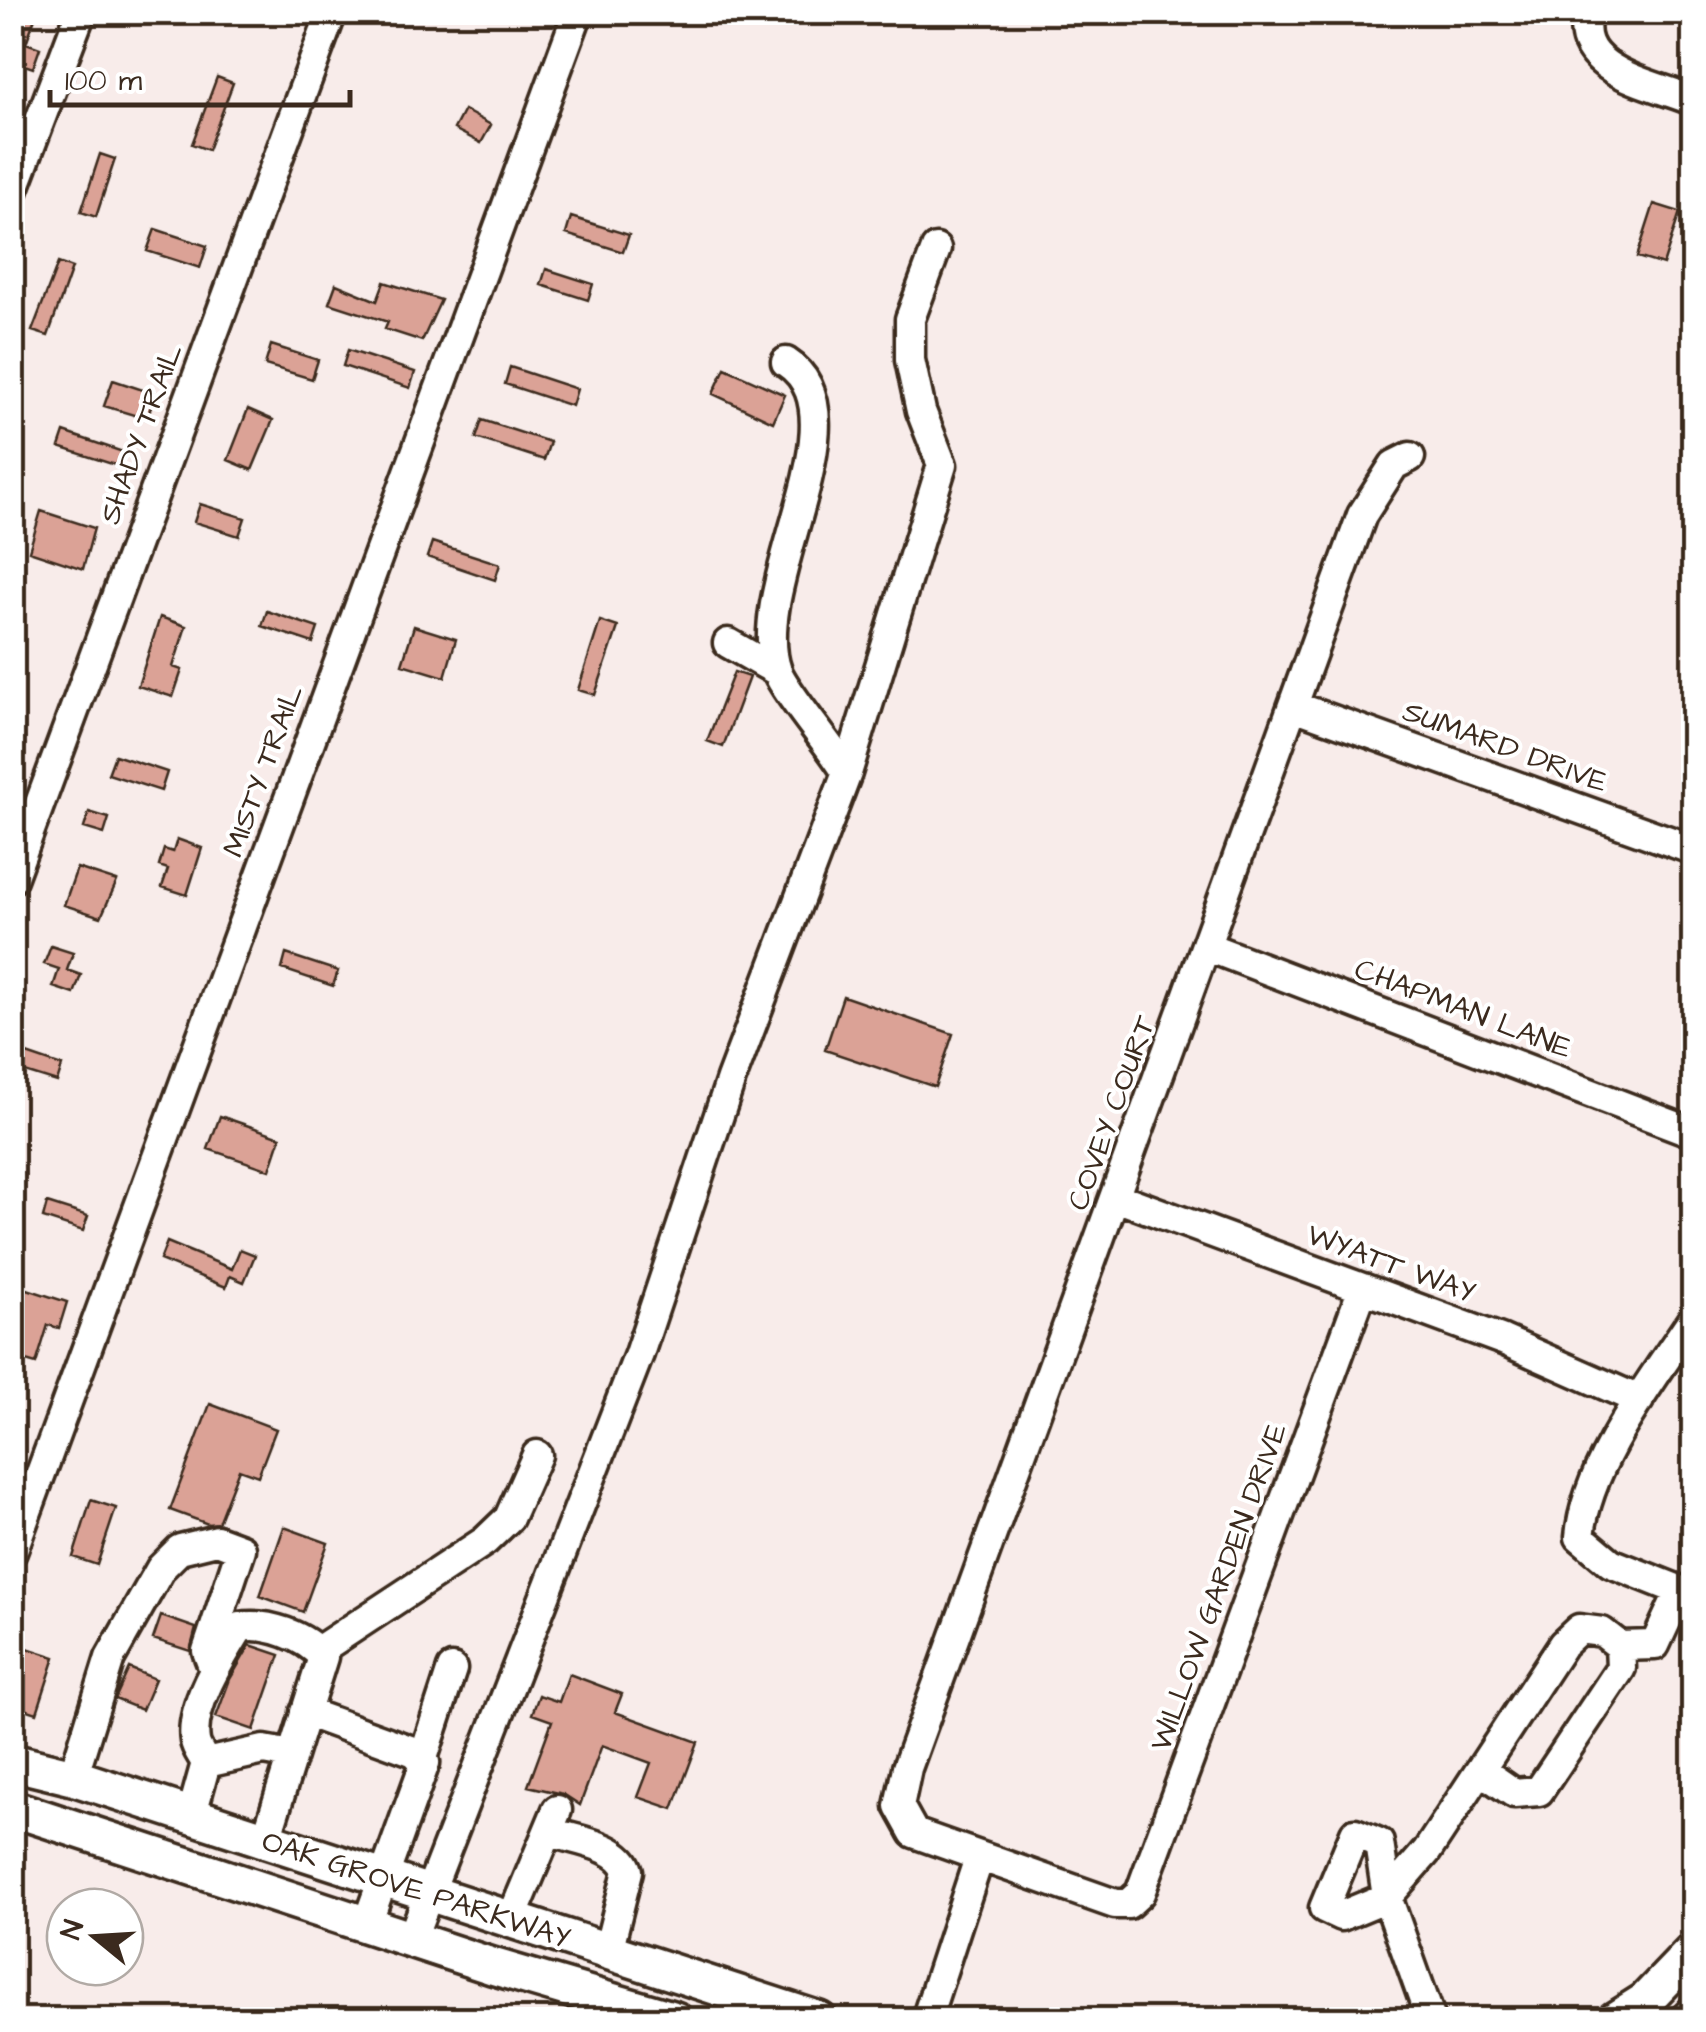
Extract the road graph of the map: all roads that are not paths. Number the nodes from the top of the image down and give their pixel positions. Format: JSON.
{"nodes":[{"id":1,"x":81,"y":12,"type":"edge"},
{"id":2,"x":332,"y":12,"type":"edge"},
{"id":3,"x":578,"y":12,"type":"edge"},
{"id":4,"x":1588,"y":12,"type":"edge"},
{"id":5,"x":1694,"y":102,"type":"edge"},
{"id":6,"x":12,"y":194,"type":"edge"},
{"id":7,"x":936,"y":249,"type":"dead end"},
{"id":8,"x":786,"y":362,"type":"dead end"},
{"id":9,"x":1410,"y":457,"type":"dead end"},
{"id":10,"x":728,"y":643,"type":"dead end"},
{"id":11,"x":778,"y":672,"type":"junction"},
{"id":12,"x":1294,"y":706,"type":"junction"},
{"id":13,"x":847,"y":773,"type":"junction"},
{"id":14,"x":1694,"y":850,"type":"edge"},
{"id":15,"x":12,"y":879,"type":"edge"},
{"id":16,"x":1208,"y":947,"type":"junction"},
{"id":17,"x":1694,"y":1132,"type":"edge"},
{"id":18,"x":1116,"y":1197,"type":"junction"},
{"id":19,"x":1363,"y":1288,"type":"junction"},
{"id":20,"x":1694,"y":1318,"type":"edge"},
{"id":21,"x":1639,"y":1400,"type":"junction"},
{"id":22,"x":537,"y":1456,"type":"dead end"},
{"id":23,"x":12,"y":1552,"type":"edge"},
{"id":24,"x":1687,"y":1594,"type":"edge"},
{"id":25,"x":1620,"y":1646,"type":"junction"},
{"id":26,"x":318,"y":1651,"type":"junction"},
{"id":27,"x":213,"y":1667,"type":"junction"},
{"id":28,"x":452,"y":1669,"type":"dead end"},
{"id":29,"x":305,"y":1712,"type":"junction"},
{"id":30,"x":292,"y":1754,"type":"junction"},
{"id":31,"x":423,"y":1758,"type":"junction"},
{"id":32,"x":12,"y":1762,"type":"edge"},
{"id":33,"x":206,"y":1764,"type":"junction"},
{"id":34,"x":1482,"y":1772,"type":"junction"},
{"id":35,"x":73,"y":1777,"type":"junction"},
{"id":36,"x":12,"y":1808,"type":"edge"},
{"id":37,"x":192,"y":1817,"type":"junction"},
{"id":38,"x":265,"y":1842,"type":"junction"},
{"id":39,"x":979,"y":1858,"type":"junction"},
{"id":40,"x":382,"y":1878,"type":"junction"},
{"id":41,"x":428,"y":1892,"type":"junction"},
{"id":42,"x":511,"y":1920,"type":"junction"},
{"id":43,"x":366,"y":1926,"type":"junction"},
{"id":44,"x":412,"y":1940,"type":"junction"},
{"id":45,"x":608,"y":1950,"type":"junction"},
{"id":46,"x":1694,"y":1950,"type":"edge"},
{"id":47,"x":1694,"y":2014,"type":"edge"},
{"id":48,"x":675,"y":2020,"type":"edge"},
{"id":49,"x":820,"y":2020,"type":"edge"},
{"id":50,"x":926,"y":2020,"type":"edge"},
{"id":51,"x":1431,"y":2020,"type":"edge"},
{"id":52,"x":1615,"y":2020,"type":"edge"},
{"id":53,"x":1688,"y":2020,"type":"edge"}],
"edges":[{"from":1,"to":6,"type":"street"},
{"from":2,"to":15,"type":"street","name":"SHADY TRAIL"},
{"from":3,"to":23,"type":"street","name":"MISTY TRAIL"},
{"from":4,"to":5,"type":"street"},
{"from":7,"to":13,"type":"street"},
{"from":8,"to":11,"type":"street"},
{"from":9,"to":12,"type":"street","name":"COVEY COURT"},
{"from":10,"to":11,"type":"street"},
{"from":11,"to":13,"type":"street"},
{"from":12,"to":14,"type":"street","name":"SUMARD DRIVE"},
{"from":12,"to":16,"type":"street","name":"COVEY COURT"},
{"from":13,"to":41,"type":"street"},
{"from":16,"to":17,"type":"street","name":"CHAPMAN LANE"},
{"from":16,"to":18,"type":"street","name":"COVEY COURT"},
{"from":18,"to":19,"type":"street","name":"WYATT WAY"},
{"from":18,"to":39,"type":"street","name":"COVEY COURT"},
{"from":19,"to":21,"type":"street","name":"WYATT WAY"},
{"from":19,"to":39,"type":"street","name":"WILLOW GARDEN DRIVE"},
{"from":20,"to":21,"type":"street"},
{"from":21,"to":24,"type":"street"},
{"from":22,"to":26,"type":"street"},
{"from":24,"to":25,"type":"street"},
{"from":25,"to":34,"type":"street"},
{"from":25,"to":34,"type":"street"},
{"from":26,"to":27,"type":"street"},
{"from":26,"to":29,"type":"street"},
{"from":27,"to":33,"type":"street"},
{"from":27,"to":35,"type":"street"},
{"from":28,"to":31,"type":"street"},
{"from":29,"to":30,"type":"street"},
{"from":29,"to":31,"type":"street"},
{"from":30,"to":33,"type":"street"},
{"from":30,"to":38,"type":"street"},
{"from":31,"to":40,"type":"street"},
{"from":32,"to":35,"type":"main road","name":"OAK GROVE PARKWAY"},
{"from":33,"to":37,"type":"street"},
{"from":34,"to":51,"type":"street"},
{"from":35,"to":37,"type":"main road","name":"OAK GROVE PARKWAY"},
{"from":36,"to":43,"type":"main road","name":"OAK GROVE PARKWAY"},
{"from":37,"to":38,"type":"main road","name":"OAK GROVE PARKWAY"},
{"from":38,"to":40,"type":"main road","name":"OAK GROVE PARKWAY"},
{"from":39,"to":50,"type":"street"},
{"from":40,"to":41,"type":"main road","name":"OAK GROVE PARKWAY"},
{"from":40,"to":43,"type":"street"},
{"from":41,"to":42,"type":"main road","name":"OAK GROVE PARKWAY"},
{"from":41,"to":44,"type":"street"},
{"from":42,"to":45,"type":"main road","name":"OAK GROVE PARKWAY"},
{"from":42,"to":45,"type":"street"},
{"from":43,"to":44,"type":"main road","name":"OAK GROVE PARKWAY"},
{"from":44,"to":48,"type":"main road","name":"OAK GROVE PARKWAY"},
{"from":45,"to":49,"type":"main road","name":"OAK GROVE PARKWAY"},
{"from":46,"to":52,"type":"main road"},
{"from":47,"to":53,"type":"main road"}]}
